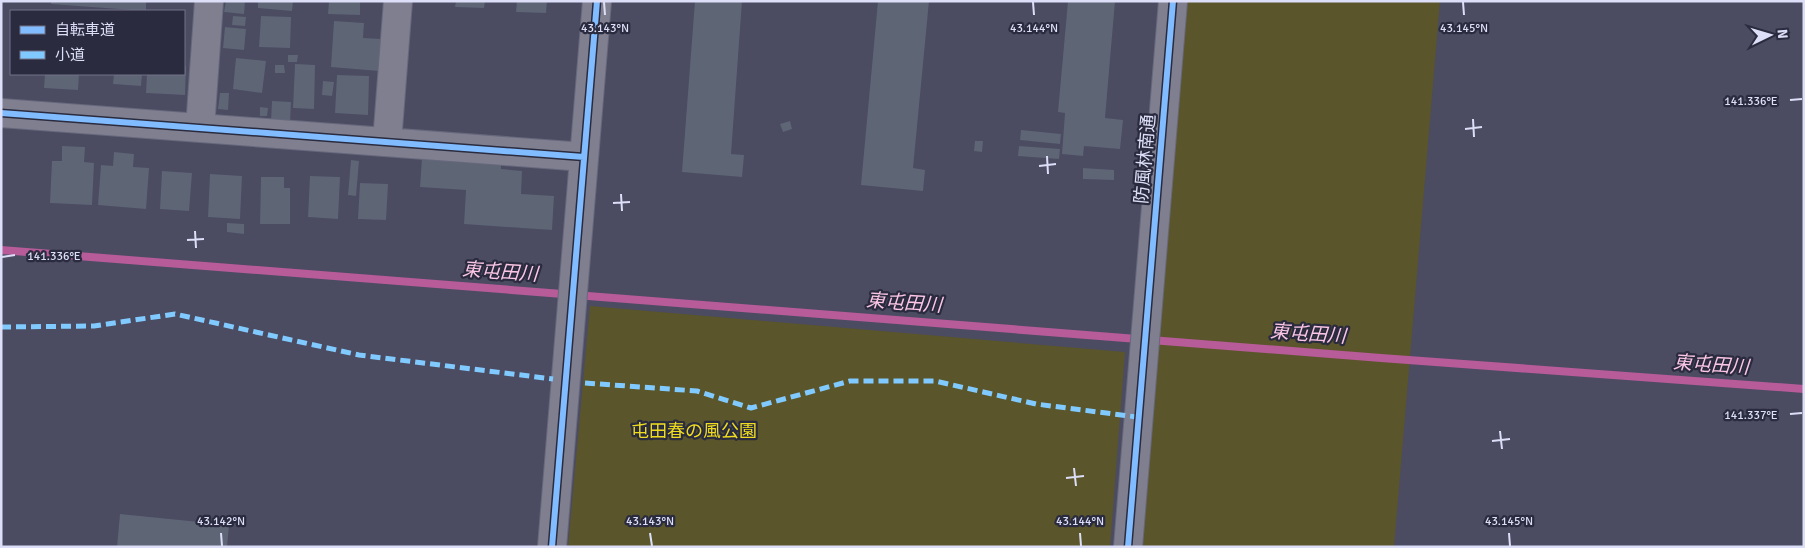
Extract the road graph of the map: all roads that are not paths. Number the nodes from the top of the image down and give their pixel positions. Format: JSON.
{"nodes":[{"id":1,"x":209,"y":1,"type":"edge"},
{"id":2,"x":398,"y":1,"type":"edge"},
{"id":3,"x":597,"y":1,"type":"edge"},
{"id":4,"x":1173,"y":1,"type":"edge"},
{"id":5,"x":1,"y":113,"type":"edge"},
{"id":6,"x":200,"y":128,"type":"junction"},
{"id":7,"x":386,"y":142,"type":"junction"},
{"id":8,"x":584,"y":157,"type":"junction"},
{"id":9,"x":552,"y":547,"type":"edge"},
{"id":10,"x":1128,"y":547,"type":"edge"}],
"edges":[{"from":1,"to":6,"type":"street"},
{"from":2,"to":7,"type":"street"},
{"from":3,"to":8,"type":"street"},
{"from":4,"to":10,"type":"street","name":"防風林南通"},
{"from":5,"to":6,"type":"street"},
{"from":6,"to":7,"type":"street"},
{"from":7,"to":8,"type":"street"},
{"from":8,"to":9,"type":"street"}]}
